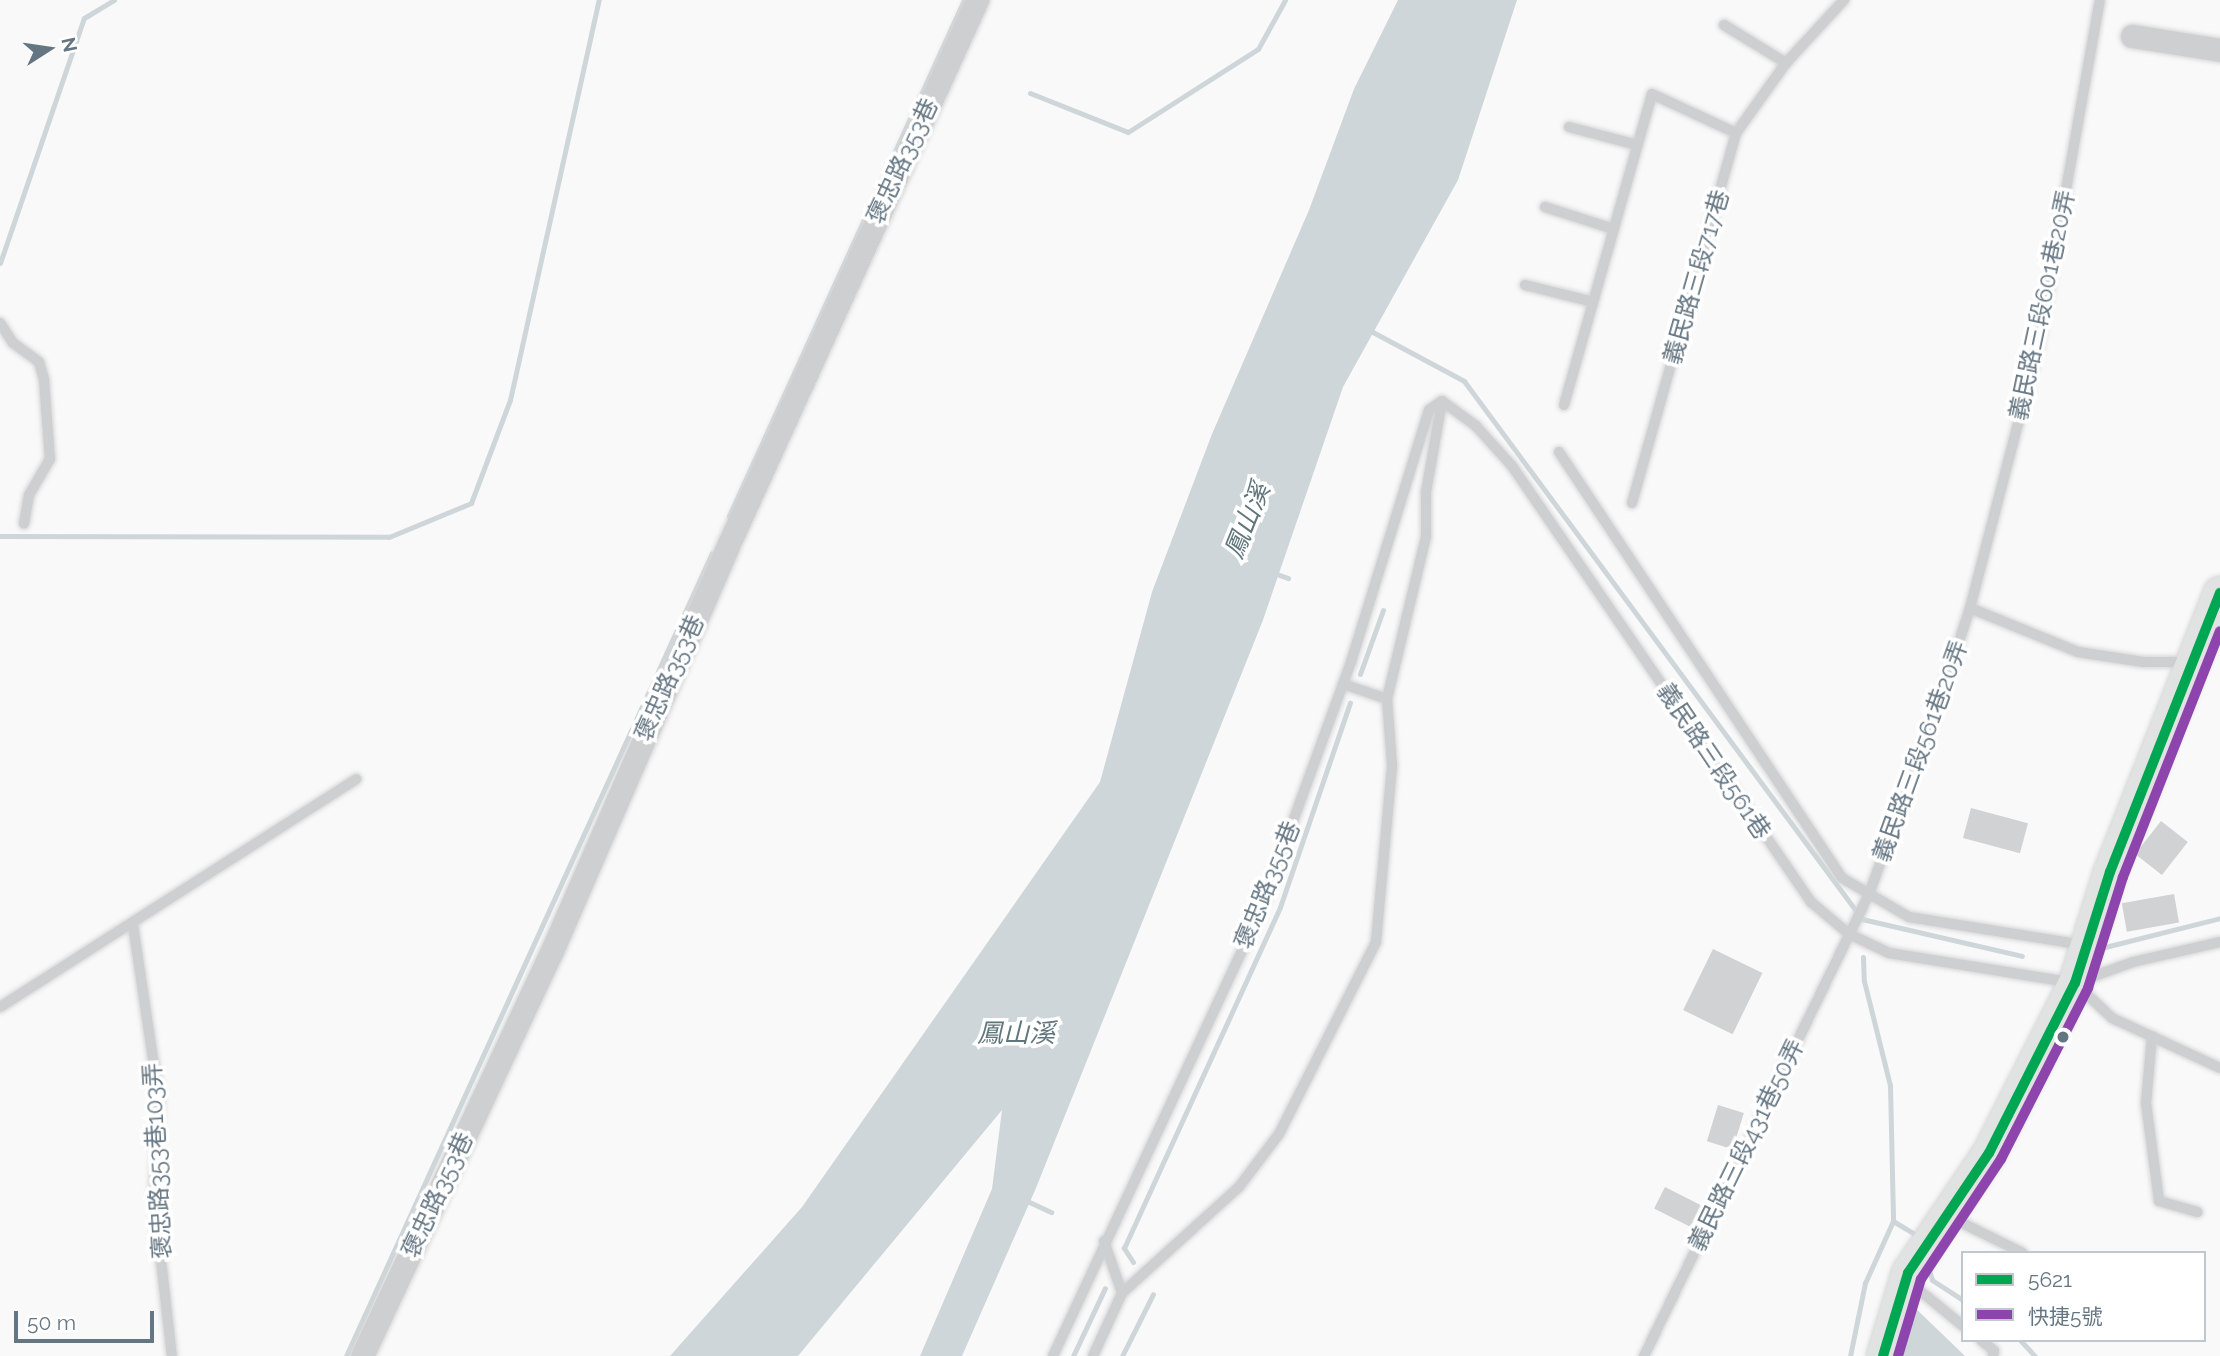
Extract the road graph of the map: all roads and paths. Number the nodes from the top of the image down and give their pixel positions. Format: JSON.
{"nodes":[{"id":1,"x":977,"y":0,"type":"edge"},
{"id":2,"x":2100,"y":0,"type":"edge"},
{"id":3,"x":1841,"y":1,"type":"edge"},
{"id":4,"x":1724,"y":24,"type":"dead end"},
{"id":5,"x":2132,"y":36,"type":"dead end"},
{"id":6,"x":2220,"y":50,"type":"edge"},
{"id":7,"x":1786,"y":63,"type":"junction"},
{"id":8,"x":1569,"y":127,"type":"dead end"},
{"id":9,"x":1736,"y":134,"type":"junction"},
{"id":10,"x":1637,"y":145,"type":"junction"},
{"id":11,"x":1545,"y":207,"type":"dead end"},
{"id":12,"x":1614,"y":229,"type":"junction"},
{"id":13,"x":1525,"y":285,"type":"dead end"},
{"id":14,"x":1593,"y":302,"type":"junction"},
{"id":15,"x":0,"y":323,"type":"edge"},
{"id":16,"x":1442,"y":401,"type":"junction"},
{"id":17,"x":1564,"y":405,"type":"dead end"},
{"id":18,"x":1559,"y":452,"type":"dead end"},
{"id":19,"x":1632,"y":503,"type":"dead end"},
{"id":20,"x":24,"y":524,"type":"dead end"},
{"id":21,"x":2220,"y":593,"type":"edge"},
{"id":22,"x":1970,"y":608,"type":"junction"},
{"id":23,"x":2195,"y":662,"type":"junction"},
{"id":24,"x":1343,"y":684,"type":"junction"},
{"id":25,"x":1387,"y":699,"type":"junction"},
{"id":26,"x":356,"y":779,"type":"dead end"},
{"id":27,"x":1869,"y":894,"type":"junction"},
{"id":28,"x":133,"y":925,"type":"junction"},
{"id":29,"x":1849,"y":934,"type":"junction"},
{"id":30,"x":2220,"y":942,"type":"edge"},
{"id":31,"x":2089,"y":946,"type":"junction"},
{"id":32,"x":2075,"y":983,"type":"junction"},
{"id":33,"x":0,"y":1007,"type":"edge"},
{"id":34,"x":2152,"y":1036,"type":"junction"},
{"id":35,"x":2220,"y":1068,"type":"edge"},
{"id":36,"x":2197,"y":1212,"type":"dead end"},
{"id":37,"x":1947,"y":1215,"type":"junction"},
{"id":38,"x":1104,"y":1241,"type":"junction"},
{"id":39,"x":2019,"y":1251,"type":"edge"},
{"id":40,"x":1906,"y":1280,"type":"junction"},
{"id":41,"x":1122,"y":1293,"type":"junction"},
{"id":42,"x":1961,"y":1324,"type":"edge"},
{"id":43,"x":1983,"y":1342,"type":"edge"},
{"id":44,"x":172,"y":1356,"type":"edge"},
{"id":45,"x":362,"y":1356,"type":"edge"},
{"id":46,"x":1053,"y":1356,"type":"edge"},
{"id":47,"x":1093,"y":1356,"type":"edge"},
{"id":48,"x":1644,"y":1356,"type":"edge"},
{"id":49,"x":1882,"y":1356,"type":"edge"},
{"id":50,"x":1993,"y":1356,"type":"edge"}],
"edges":[{"from":1,"to":45,"type":"street","name":"褒忠路353巷"},
{"from":2,"to":22,"type":"lane","name":"義民路三段601巷20弄"},
{"from":3,"to":7,"type":"lane","name":"義民路三段717巷"},
{"from":4,"to":7,"type":"lane"},
{"from":5,"to":6,"type":"street"},
{"from":7,"to":9,"type":"lane","name":"義民路三段717巷"},
{"from":8,"to":10,"type":"lane"},
{"from":9,"to":10,"type":"lane"},
{"from":9,"to":19,"type":"lane","name":"義民路三段717巷"},
{"from":10,"to":12,"type":"lane"},
{"from":11,"to":12,"type":"lane"},
{"from":12,"to":14,"type":"lane"},
{"from":13,"to":14,"type":"lane"},
{"from":14,"to":17,"type":"lane"},
{"from":15,"to":20,"type":"lane"},
{"from":16,"to":24,"type":"lane","name":"褒忠路355巷"},
{"from":16,"to":25,"type":"lane"},
{"from":16,"to":29,"type":"lane","name":"義民路三段561巷"},
{"from":18,"to":27,"type":"lane","name":"義民路三段561巷"},
{"from":21,"to":23,"type":"main road"},
{"from":22,"to":23,"type":"lane"},
{"from":22,"to":27,"type":"lane","name":"義民路三段561巷20弄"},
{"from":23,"to":31,"type":"main road"},
{"from":24,"to":25,"type":"lane"},
{"from":24,"to":38,"type":"lane","name":"褒忠路355巷"},
{"from":25,"to":41,"type":"lane"},
{"from":26,"to":28,"type":"lane"},
{"from":27,"to":29,"type":"lane","name":"義民路三段561巷20弄"},
{"from":27,"to":31,"type":"lane","name":"義民路三段561巷"},
{"from":28,"to":33,"type":"lane"},
{"from":28,"to":44,"type":"lane","name":"褒忠路353巷103弄"},
{"from":29,"to":32,"type":"lane","name":"義民路三段561巷"},
{"from":29,"to":48,"type":"lane","name":"義民路三段431巷50弄"},
{"from":30,"to":32,"type":"lane"},
{"from":31,"to":32,"type":"main road"},
{"from":32,"to":34,"type":"lane"},
{"from":32,"to":37,"type":"main road"},
{"from":34,"to":35,"type":"lane"},
{"from":34,"to":36,"type":"lane"},
{"from":37,"to":39,"type":"lane"},
{"from":37,"to":40,"type":"main road"},
{"from":38,"to":41,"type":"lane"},
{"from":38,"to":46,"type":"lane","name":"褒忠路355巷"},
{"from":40,"to":42,"type":"lane"},
{"from":40,"to":49,"type":"main road"},
{"from":41,"to":47,"type":"lane"},
{"from":43,"to":50,"type":"lane"}]}
